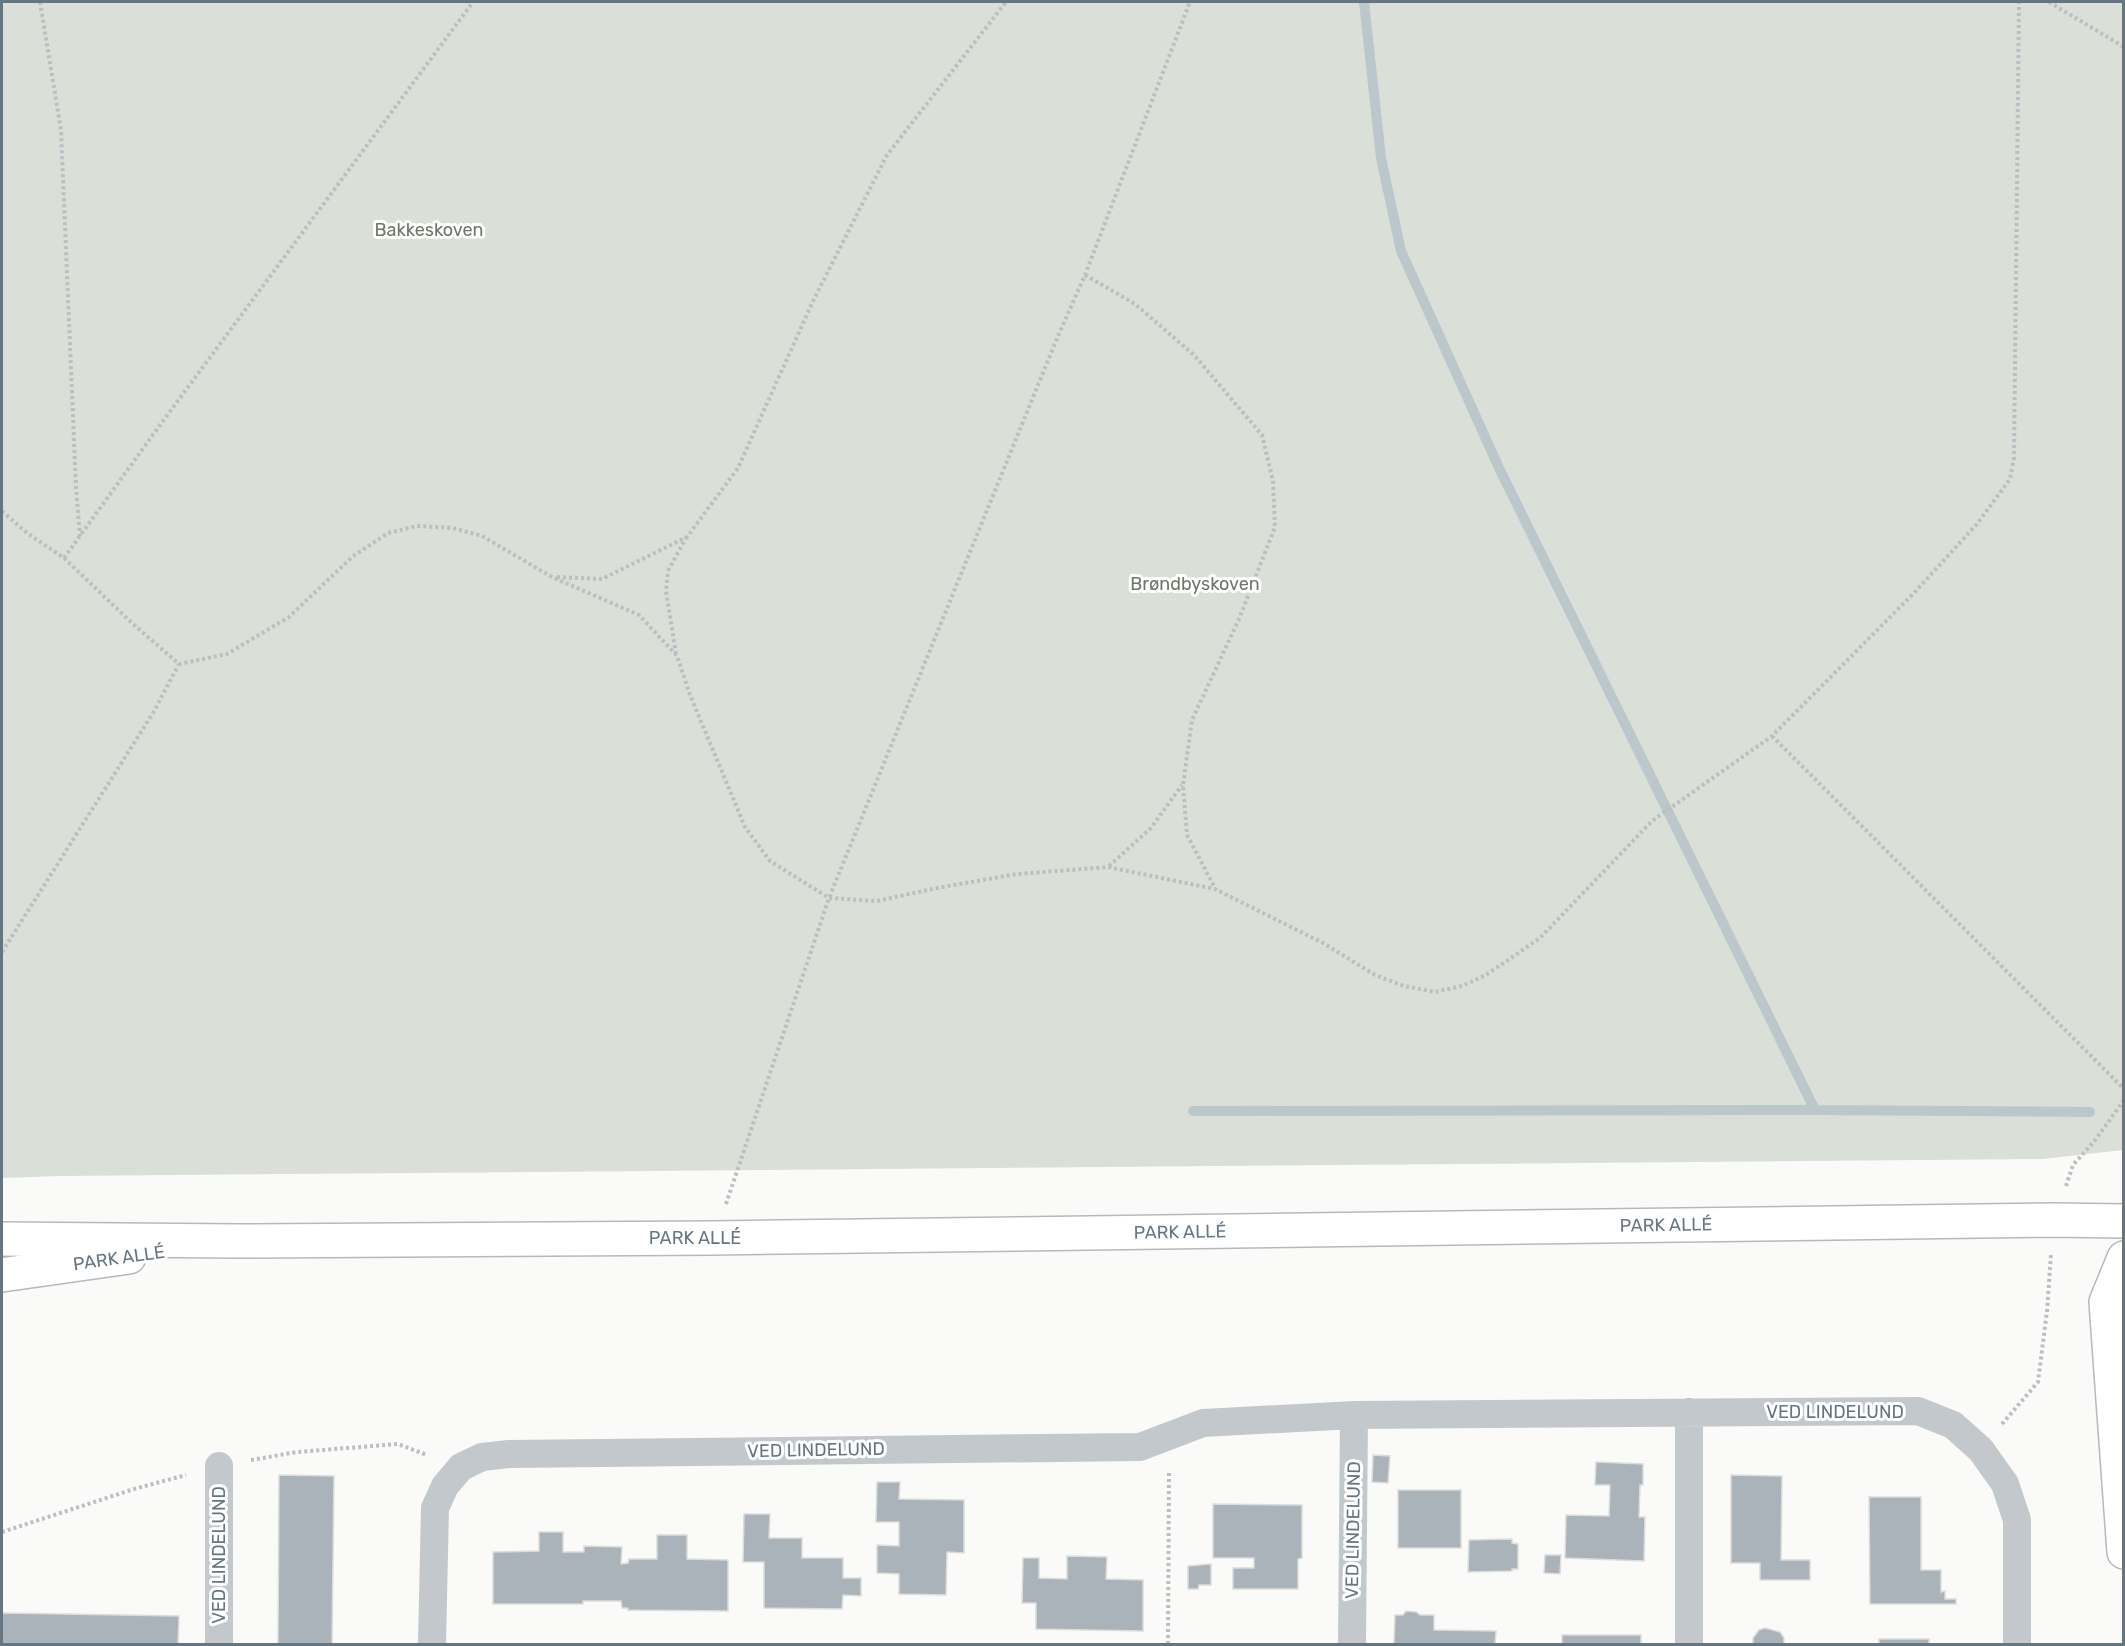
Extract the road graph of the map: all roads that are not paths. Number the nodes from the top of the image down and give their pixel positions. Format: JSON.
{"nodes":[{"id":1,"x":2124,"y":1221,"type":"edge"},
{"id":2,"x":2,"y":1239,"type":"edge"},
{"id":3,"x":237,"y":1241,"type":"junction"},
{"id":4,"x":2124,"y":1258,"type":"edge"},
{"id":5,"x":2,"y":1275,"type":"edge"},
{"id":6,"x":1689,"y":1412,"type":"junction"},
{"id":7,"x":1354,"y":1415,"type":"junction"},
{"id":8,"x":219,"y":1466,"type":"dead end"},
{"id":9,"x":2124,"y":1552,"type":"edge"},
{"id":10,"x":219,"y":1644,"type":"edge"},
{"id":11,"x":432,"y":1644,"type":"edge"},
{"id":12,"x":1352,"y":1644,"type":"edge"},
{"id":13,"x":1689,"y":1644,"type":"edge"},
{"id":14,"x":2017,"y":1644,"type":"edge"}],
"edges":[{"from":1,"to":3,"type":"street","name":"PARK ALLÉ"},
{"from":2,"to":3,"type":"street","name":"PARK ALLÉ"},
{"from":3,"to":5,"type":"street","name":"PARK ALLÉ"},
{"from":4,"to":9,"type":"street"},
{"from":6,"to":7,"type":"street","name":"VED LINDELUND"},
{"from":6,"to":13,"type":"street"},
{"from":6,"to":14,"type":"street","name":"VED LINDELUND"},
{"from":7,"to":11,"type":"street","name":"VED LINDELUND"},
{"from":7,"to":12,"type":"street","name":"VED LINDELUND"},
{"from":8,"to":10,"type":"street","name":"VED LINDELUND"}]}
